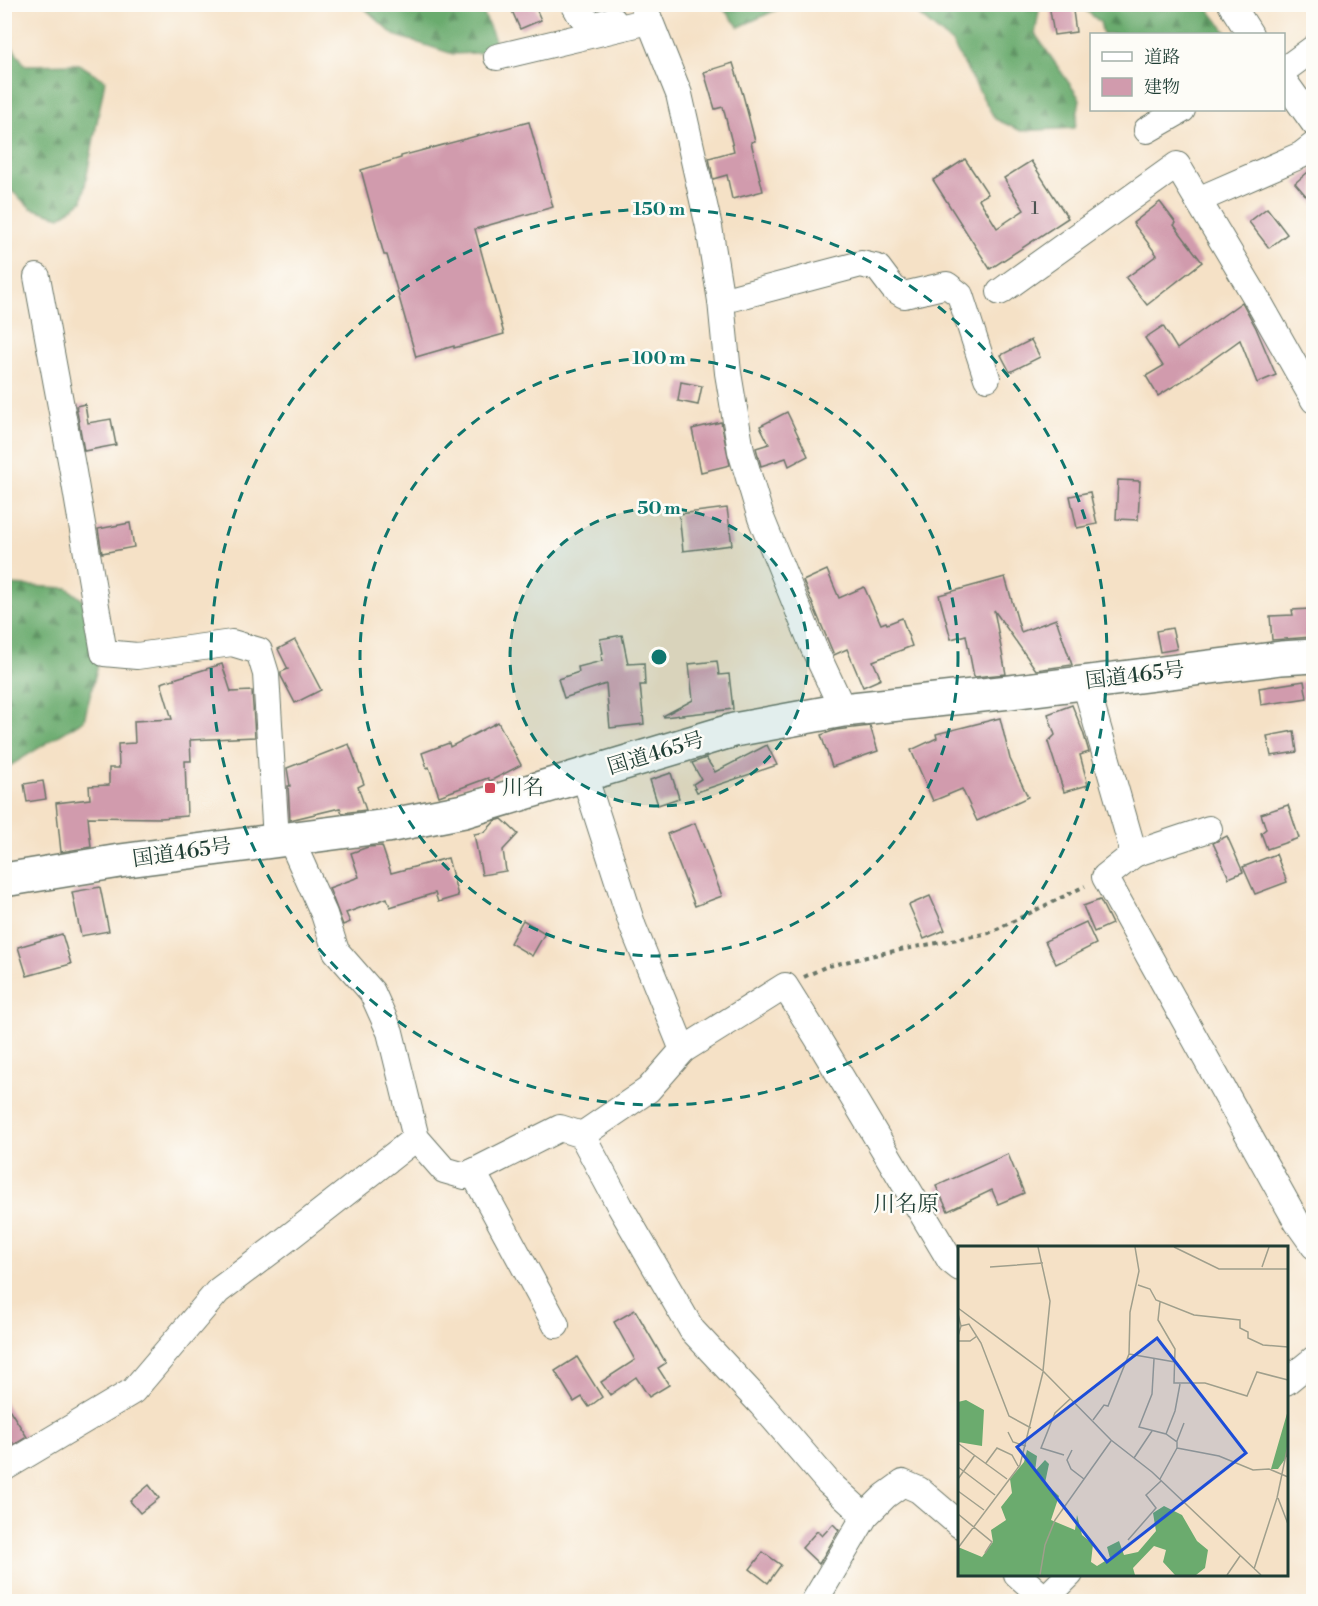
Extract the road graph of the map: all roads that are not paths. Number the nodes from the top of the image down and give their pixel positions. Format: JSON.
{"nodes":[{"id":1,"x":574,"y":4,"type":"edge"},
{"id":2,"x":1231,"y":4,"type":"edge"},
{"id":3,"x":646,"y":12,"type":"edge"},
{"id":4,"x":1249,"y":33,"type":"edge"},
{"id":5,"x":1314,"y":48,"type":"edge"},
{"id":6,"x":497,"y":57,"type":"dead end"},
{"id":7,"x":1285,"y":69,"type":"edge"},
{"id":8,"x":1285,"y":82,"type":"edge"},
{"id":9,"x":1180,"y":111,"type":"edge"},
{"id":10,"x":1314,"y":123,"type":"edge"},
{"id":11,"x":1147,"y":130,"type":"dead end"},
{"id":12,"x":1314,"y":145,"type":"edge"},
{"id":13,"x":1198,"y":200,"type":"junction"},
{"id":14,"x":37,"y":277,"type":"dead end"},
{"id":15,"x":1000,"y":292,"type":"dead end"},
{"id":16,"x":721,"y":301,"type":"junction"},
{"id":17,"x":987,"y":378,"type":"dead end"},
{"id":18,"x":1314,"y":400,"type":"edge"},
{"id":19,"x":1314,"y":656,"type":"edge"},
{"id":20,"x":1085,"y":683,"type":"junction"},
{"id":21,"x":843,"y":710,"type":"junction"},
{"id":22,"x":584,"y":775,"type":"junction"},
{"id":23,"x":1209,"y":829,"type":"dead end"},
{"id":24,"x":283,"y":839,"type":"junction"},
{"id":25,"x":1134,"y":854,"type":"junction"},
{"id":26,"x":4,"y":880,"type":"edge"},
{"id":27,"x":683,"y":1050,"type":"junction"},
{"id":28,"x":582,"y":1135,"type":"junction"},
{"id":29,"x":416,"y":1138,"type":"junction"},
{"id":30,"x":473,"y":1172,"type":"junction"},
{"id":31,"x":1314,"y":1246,"type":"edge"},
{"id":32,"x":958,"y":1266,"type":"edge"},
{"id":33,"x":556,"y":1325,"type":"dead end"},
{"id":34,"x":1314,"y":1359,"type":"edge"},
{"id":35,"x":1288,"y":1381,"type":"edge"},
{"id":36,"x":4,"y":1468,"type":"edge"},
{"id":37,"x":865,"y":1516,"type":"junction"},
{"id":38,"x":958,"y":1523,"type":"edge"},
{"id":39,"x":1018,"y":1576,"type":"edge"},
{"id":40,"x":1069,"y":1576,"type":"edge"},
{"id":41,"x":1047,"y":1600,"type":"edge"},
{"id":42,"x":814,"y":1602,"type":"edge"}],
"edges":[{"from":1,"to":3,"type":"street"},
{"from":2,"to":4,"type":"street"},
{"from":3,"to":6,"type":"street"},
{"from":3,"to":16,"type":"street"},
{"from":5,"to":7,"type":"street"},
{"from":8,"to":10,"type":"street"},
{"from":9,"to":11,"type":"street"},
{"from":12,"to":13,"type":"street"},
{"from":13,"to":15,"type":"street"},
{"from":13,"to":18,"type":"street"},
{"from":14,"to":24,"type":"street"},
{"from":16,"to":17,"type":"street"},
{"from":16,"to":21,"type":"street"},
{"from":19,"to":20,"type":"highway","name":"国道465号"},
{"from":20,"to":21,"type":"highway","name":"国道465号"},
{"from":20,"to":25,"type":"street"},
{"from":21,"to":22,"type":"highway","name":"国道465号"},
{"from":22,"to":24,"type":"highway","name":"国道465号"},
{"from":22,"to":27,"type":"street"},
{"from":23,"to":25,"type":"street"},
{"from":24,"to":26,"type":"highway","name":"国道465号"},
{"from":24,"to":29,"type":"street"},
{"from":25,"to":31,"type":"street"},
{"from":27,"to":28,"type":"street"},
{"from":27,"to":32,"type":"street"},
{"from":28,"to":30,"type":"street"},
{"from":28,"to":37,"type":"street"},
{"from":29,"to":30,"type":"street"},
{"from":29,"to":36,"type":"street"},
{"from":30,"to":33,"type":"street"},
{"from":34,"to":35,"type":"street"},
{"from":37,"to":38,"type":"street"},
{"from":37,"to":42,"type":"street"},
{"from":39,"to":41,"type":"street"},
{"from":40,"to":41,"type":"street"}]}
